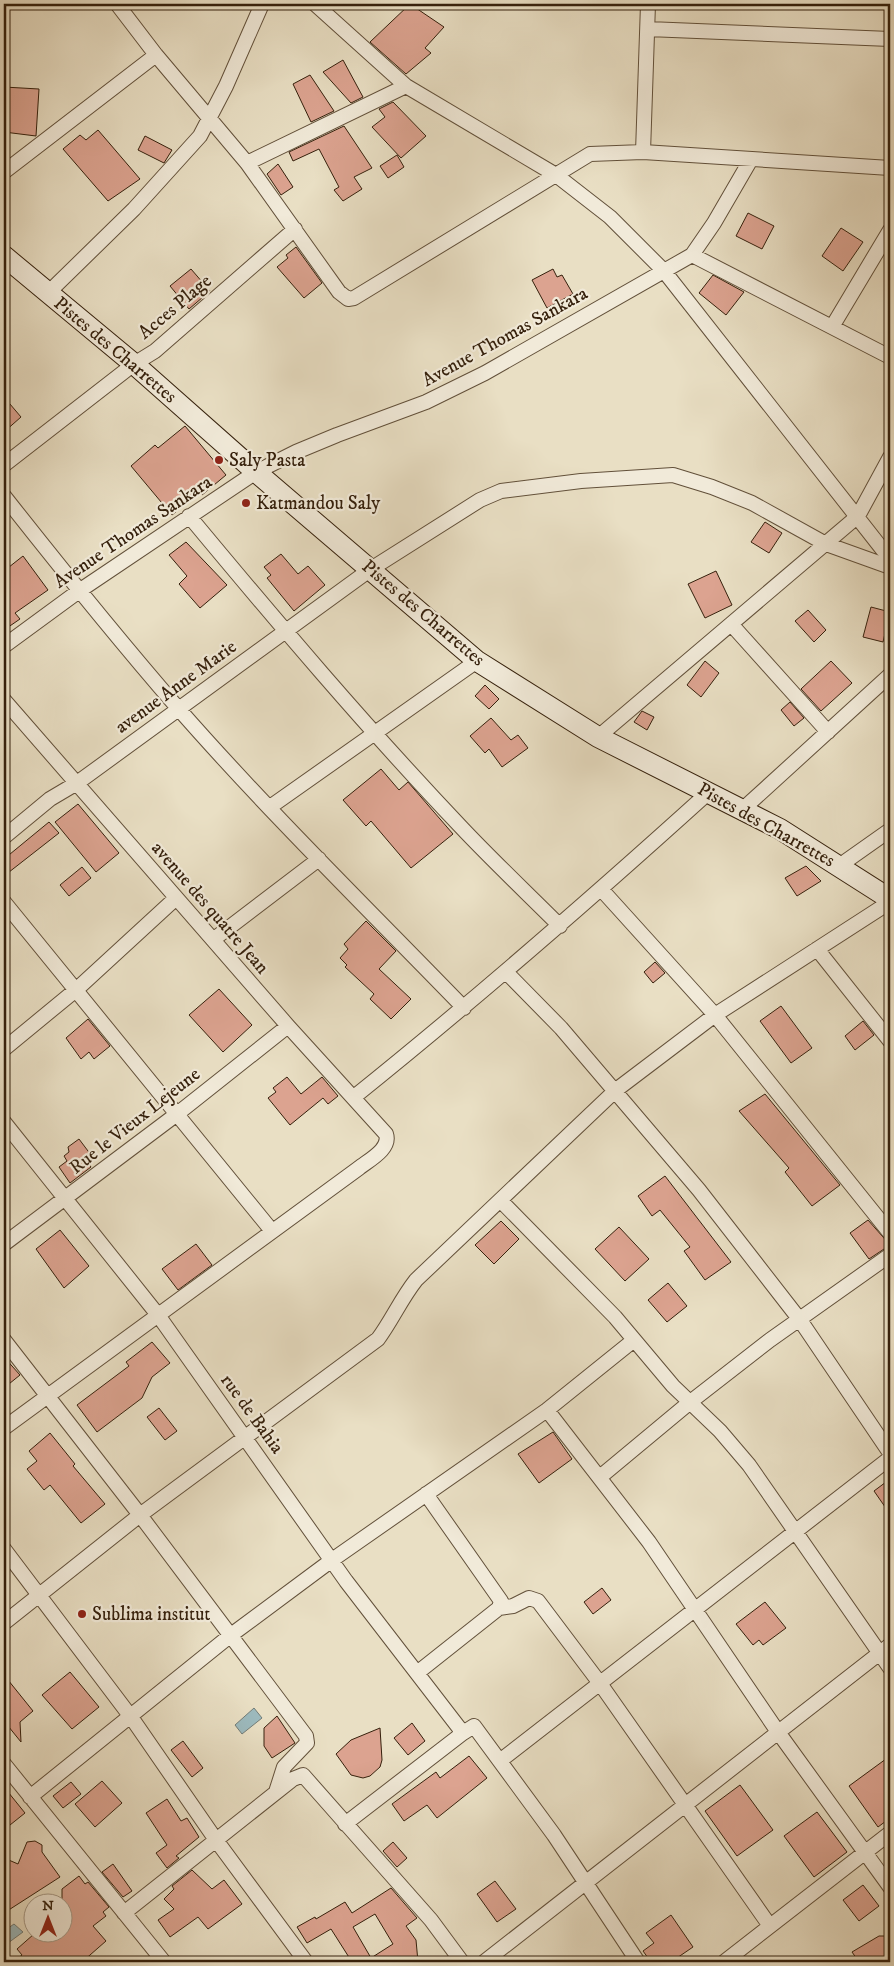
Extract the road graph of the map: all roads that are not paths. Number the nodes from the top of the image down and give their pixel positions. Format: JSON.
{"nodes":[{"id":1,"x":117,"y":4,"type":"edge"},
{"id":2,"x":262,"y":4,"type":"edge"},
{"id":3,"x":315,"y":4,"type":"edge"},
{"id":4,"x":648,"y":4,"type":"edge"},
{"id":5,"x":648,"y":29,"type":"junction"},
{"id":6,"x":890,"y":39,"type":"edge"},
{"id":7,"x":156,"y":55,"type":"junction"},
{"id":8,"x":406,"y":86,"type":"junction"},
{"id":9,"x":210,"y":118,"type":"junction"},
{"id":10,"x":643,"y":152,"type":"junction"},
{"id":11,"x":750,"y":161,"type":"junction"},
{"id":12,"x":247,"y":163,"type":"junction"},
{"id":13,"x":887,"y":171,"type":"edge"},
{"id":14,"x":4,"y":172,"type":"edge"},
{"id":15,"x":556,"y":175,"type":"junction"},
{"id":16,"x":295,"y":229,"type":"junction"},
{"id":17,"x":890,"y":230,"type":"edge"},
{"id":18,"x":692,"y":255,"type":"junction"},
{"id":19,"x":5,"y":259,"type":"edge"},
{"id":20,"x":664,"y":271,"type":"junction"},
{"id":21,"x":48,"y":293,"type":"junction"},
{"id":22,"x":832,"y":327,"type":"junction"},
{"id":23,"x":890,"y":357,"type":"edge"},
{"id":24,"x":134,"y":364,"type":"junction"},
{"id":25,"x":890,"y":457,"type":"edge"},
{"id":26,"x":4,"y":465,"type":"edge"},
{"id":27,"x":256,"y":472,"type":"junction"},
{"id":28,"x":4,"y":496,"type":"edge"},
{"id":29,"x":189,"y":516,"type":"junction"},
{"id":30,"x":858,"y":516,"type":"junction"},
{"id":31,"x":826,"y":544,"type":"junction"},
{"id":32,"x":890,"y":559,"type":"edge"},
{"id":33,"x":890,"y":567,"type":"edge"},
{"id":34,"x":371,"y":569,"type":"junction"},
{"id":35,"x":79,"y":591,"type":"junction"},
{"id":36,"x":731,"y":624,"type":"junction"},
{"id":37,"x":286,"y":632,"type":"junction"},
{"id":38,"x":4,"y":646,"type":"edge"},
{"id":39,"x":477,"y":661,"type":"junction"},
{"id":40,"x":890,"y":675,"type":"edge"},
{"id":41,"x":4,"y":700,"type":"edge"},
{"id":42,"x":178,"y":708,"type":"junction"},
{"id":43,"x":828,"y":732,"type":"junction"},
{"id":44,"x":374,"y":733,"type":"junction"},
{"id":45,"x":598,"y":736,"type":"junction"},
{"id":46,"x":77,"y":783,"type":"junction"},
{"id":47,"x":709,"y":792,"type":"junction"},
{"id":48,"x":270,"y":807,"type":"junction"},
{"id":49,"x":743,"y":809,"type":"junction"},
{"id":50,"x":890,"y":830,"type":"edge"},
{"id":51,"x":4,"y":837,"type":"edge"},
{"id":52,"x":319,"y":859,"type":"junction"},
{"id":53,"x":839,"y":866,"type":"junction"},
{"id":54,"x":601,"y":889,"type":"junction"},
{"id":55,"x":176,"y":898,"type":"junction"},
{"id":56,"x":890,"y":900,"type":"edge"},
{"id":57,"x":4,"y":902,"type":"edge"},
{"id":58,"x":560,"y":926,"type":"junction"},
{"id":59,"x":214,"y":939,"type":"junction"},
{"id":60,"x":817,"y":949,"type":"junction"},
{"id":61,"x":506,"y":972,"type":"junction"},
{"id":62,"x":77,"y":989,"type":"junction"},
{"id":63,"x":464,"y":1008,"type":"junction"},
{"id":64,"x":715,"y":1015,"type":"junction"},
{"id":65,"x":288,"y":1026,"type":"junction"},
{"id":66,"x":890,"y":1041,"type":"edge"},
{"id":67,"x":4,"y":1049,"type":"edge"},
{"id":68,"x":616,"y":1090,"type":"junction"},
{"id":69,"x":354,"y":1097,"type":"junction"},
{"id":70,"x":177,"y":1114,"type":"junction"},
{"id":71,"x":4,"y":1122,"type":"edge"},
{"id":72,"x":66,"y":1198,"type":"junction"},
{"id":73,"x":501,"y":1201,"type":"junction"},
{"id":74,"x":272,"y":1231,"type":"junction"},
{"id":75,"x":890,"y":1233,"type":"edge"},
{"id":76,"x":4,"y":1244,"type":"edge"},
{"id":77,"x":890,"y":1255,"type":"edge"},
{"id":78,"x":158,"y":1315,"type":"junction"},
{"id":79,"x":800,"y":1320,"type":"junction"},
{"id":80,"x":4,"y":1340,"type":"edge"},
{"id":81,"x":634,"y":1340,"type":"junction"},
{"id":82,"x":46,"y":1396,"type":"junction"},
{"id":83,"x":689,"y":1403,"type":"junction"},
{"id":84,"x":547,"y":1410,"type":"junction"},
{"id":85,"x":4,"y":1428,"type":"edge"},
{"id":86,"x":246,"y":1437,"type":"junction"},
{"id":87,"x":890,"y":1453,"type":"edge"},
{"id":88,"x":890,"y":1458,"type":"edge"},
{"id":89,"x":600,"y":1478,"type":"junction"},
{"id":90,"x":426,"y":1494,"type":"junction"},
{"id":91,"x":140,"y":1515,"type":"junction"},
{"id":92,"x":794,"y":1532,"type":"junction"},
{"id":93,"x":4,"y":1549,"type":"edge"},
{"id":94,"x":332,"y":1560,"type":"junction"},
{"id":95,"x":38,"y":1595,"type":"junction"},
{"id":96,"x":695,"y":1607,"type":"junction"},
{"id":97,"x":499,"y":1608,"type":"junction"},
{"id":98,"x":4,"y":1623,"type":"edge"},
{"id":99,"x":231,"y":1635,"type":"junction"},
{"id":100,"x":885,"y":1649,"type":"edge"},
{"id":101,"x":890,"y":1668,"type":"edge"},
{"id":102,"x":417,"y":1673,"type":"junction"},
{"id":103,"x":600,"y":1682,"type":"junction"},
{"id":104,"x":131,"y":1717,"type":"junction"},
{"id":105,"x":778,"y":1732,"type":"junction"},
{"id":106,"x":463,"y":1733,"type":"junction"},
{"id":107,"x":501,"y":1760,"type":"junction"},
{"id":108,"x":4,"y":1764,"type":"edge"},
{"id":109,"x":276,"y":1792,"type":"junction"},
{"id":110,"x":30,"y":1798,"type":"junction"},
{"id":111,"x":685,"y":1804,"type":"junction"},
{"id":112,"x":345,"y":1824,"type":"junction"},
{"id":113,"x":890,"y":1833,"type":"edge"},
{"id":114,"x":216,"y":1840,"type":"junction"},
{"id":115,"x":866,"y":1852,"type":"junction"},
{"id":116,"x":587,"y":1882,"type":"junction"},
{"id":117,"x":890,"y":1887,"type":"edge"},
{"id":118,"x":124,"y":1913,"type":"junction"},
{"id":119,"x":770,"y":1926,"type":"junction"},
{"id":120,"x":164,"y":1962,"type":"edge"},
{"id":121,"x":306,"y":1962,"type":"edge"},
{"id":122,"x":462,"y":1962,"type":"edge"},
{"id":123,"x":484,"y":1962,"type":"edge"},
{"id":124,"x":638,"y":1962,"type":"edge"},
{"id":125,"x":724,"y":1962,"type":"edge"}],
"edges":[{"from":1,"to":7,"type":"street"},
{"from":2,"to":9,"type":"street"},
{"from":3,"to":8,"type":"street"},
{"from":4,"to":5,"type":"street"},
{"from":5,"to":6,"type":"street"},
{"from":5,"to":10,"type":"street"},
{"from":7,"to":9,"type":"street"},
{"from":7,"to":14,"type":"street"},
{"from":8,"to":12,"type":"street"},
{"from":8,"to":15,"type":"street"},
{"from":9,"to":12,"type":"street"},
{"from":9,"to":21,"type":"street"},
{"from":10,"to":11,"type":"street"},
{"from":10,"to":15,"type":"street"},
{"from":11,"to":13,"type":"street"},
{"from":11,"to":18,"type":"street"},
{"from":12,"to":16,"type":"street"},
{"from":15,"to":16,"type":"street"},
{"from":15,"to":20,"type":"street"},
{"from":16,"to":24,"type":"street","name":"Acces Plage"},
{"from":17,"to":22,"type":"street"},
{"from":18,"to":20,"type":"street","name":"Avenue Thomas Sankara"},
{"from":18,"to":22,"type":"street"},
{"from":19,"to":21,"type":"main road","name":"Pistes des Charrettes"},
{"from":20,"to":27,"type":"street","name":"Avenue Thomas Sankara"},
{"from":20,"to":30,"type":"street"},
{"from":21,"to":24,"type":"main road","name":"Pistes des Charrettes"},
{"from":22,"to":23,"type":"street"},
{"from":24,"to":26,"type":"street","name":"Acces Plage"},
{"from":24,"to":27,"type":"main road","name":"Pistes des Charrettes"},
{"from":25,"to":30,"type":"street"},
{"from":27,"to":29,"type":"street","name":"Avenue Thomas Sankara"},
{"from":27,"to":34,"type":"main road","name":"Pistes des Charrettes"},
{"from":28,"to":35,"type":"street"},
{"from":29,"to":35,"type":"street","name":"Avenue Thomas Sankara"},
{"from":29,"to":37,"type":"street"},
{"from":30,"to":31,"type":"street"},
{"from":30,"to":32,"type":"street"},
{"from":31,"to":33,"type":"street","name":"avenue Anne Marie"},
{"from":31,"to":34,"type":"street","name":"avenue Anne Marie"},
{"from":31,"to":36,"type":"street"},
{"from":34,"to":37,"type":"street","name":"avenue Anne Marie"},
{"from":34,"to":39,"type":"main road","name":"Pistes des Charrettes"},
{"from":35,"to":38,"type":"street","name":"Avenue Thomas Sankara"},
{"from":35,"to":42,"type":"street"},
{"from":36,"to":43,"type":"street"},
{"from":36,"to":45,"type":"street"},
{"from":37,"to":42,"type":"street","name":"avenue Anne Marie"},
{"from":37,"to":44,"type":"street"},
{"from":39,"to":44,"type":"street"},
{"from":39,"to":45,"type":"main road","name":"Pistes des Charrettes"},
{"from":40,"to":43,"type":"street"},
{"from":41,"to":46,"type":"street","name":"avenue des quatre Jean"},
{"from":42,"to":46,"type":"street","name":"avenue Anne Marie"},
{"from":42,"to":48,"type":"street"},
{"from":43,"to":49,"type":"street"},
{"from":44,"to":48,"type":"street"},
{"from":44,"to":58,"type":"street"},
{"from":45,"to":47,"type":"main road","name":"Pistes des Charrettes"},
{"from":46,"to":51,"type":"street","name":"avenue Anne Marie"},
{"from":46,"to":55,"type":"street","name":"avenue des quatre Jean"},
{"from":47,"to":49,"type":"main road","name":"Pistes des Charrettes"},
{"from":47,"to":54,"type":"street"},
{"from":48,"to":52,"type":"street"},
{"from":49,"to":53,"type":"main road","name":"Pistes des Charrettes"},
{"from":50,"to":53,"type":"street"},
{"from":52,"to":59,"type":"street"},
{"from":52,"to":63,"type":"street"},
{"from":53,"to":56,"type":"main road","name":"Pistes des Charrettes"},
{"from":54,"to":58,"type":"street"},
{"from":54,"to":64,"type":"street"},
{"from":55,"to":59,"type":"street","name":"avenue des quatre Jean"},
{"from":55,"to":62,"type":"street"},
{"from":56,"to":60,"type":"street"},
{"from":57,"to":62,"type":"street"},
{"from":58,"to":61,"type":"street"},
{"from":59,"to":65,"type":"street","name":"avenue des quatre Jean"},
{"from":60,"to":64,"type":"street"},
{"from":60,"to":66,"type":"street"},
{"from":61,"to":63,"type":"street"},
{"from":61,"to":68,"type":"street"},
{"from":62,"to":67,"type":"street"},
{"from":62,"to":70,"type":"street"},
{"from":63,"to":69,"type":"street"},
{"from":64,"to":68,"type":"street"},
{"from":64,"to":75,"type":"street"},
{"from":65,"to":69,"type":"street","name":"avenue des quatre Jean"},
{"from":65,"to":70,"type":"street","name":"Rue le Vieux Lejeune"},
{"from":68,"to":73,"type":"street"},
{"from":68,"to":79,"type":"street"},
{"from":69,"to":74,"type":"street","name":"avenue des quatre Jean"},
{"from":70,"to":72,"type":"street","name":"Rue le Vieux Lejeune"},
{"from":70,"to":74,"type":"street"},
{"from":71,"to":72,"type":"street","name":"rue de Bahia"},
{"from":72,"to":76,"type":"street","name":"Rue le Vieux Lejeune"},
{"from":72,"to":78,"type":"street","name":"rue de Bahia"},
{"from":73,"to":81,"type":"street"},
{"from":73,"to":86,"type":"street"},
{"from":74,"to":78,"type":"street"},
{"from":77,"to":79,"type":"street"},
{"from":78,"to":82,"type":"street"},
{"from":78,"to":86,"type":"street","name":"rue de Bahia"},
{"from":79,"to":83,"type":"street"},
{"from":79,"to":87,"type":"street"},
{"from":80,"to":82,"type":"street"},
{"from":81,"to":83,"type":"street"},
{"from":81,"to":84,"type":"street"},
{"from":82,"to":85,"type":"street"},
{"from":82,"to":91,"type":"street"},
{"from":83,"to":89,"type":"street"},
{"from":83,"to":92,"type":"street"},
{"from":84,"to":89,"type":"street"},
{"from":84,"to":90,"type":"street"},
{"from":86,"to":91,"type":"street"},
{"from":86,"to":94,"type":"street","name":"rue de Bahia"},
{"from":88,"to":92,"type":"street"},
{"from":89,"to":96,"type":"street"},
{"from":90,"to":94,"type":"street"},
{"from":90,"to":97,"type":"street"},
{"from":91,"to":95,"type":"street"},
{"from":91,"to":99,"type":"street"},
{"from":92,"to":96,"type":"street"},
{"from":92,"to":100,"type":"street"},
{"from":93,"to":95,"type":"street"},
{"from":94,"to":99,"type":"street"},
{"from":94,"to":102,"type":"street","name":"rue de Bahia"},
{"from":95,"to":98,"type":"street"},
{"from":95,"to":104,"type":"street"},
{"from":96,"to":103,"type":"street"},
{"from":96,"to":105,"type":"street"},
{"from":97,"to":102,"type":"street"},
{"from":97,"to":103,"type":"street"},
{"from":99,"to":104,"type":"street"},
{"from":99,"to":109,"type":"street"},
{"from":100,"to":101,"type":"street"},
{"from":100,"to":105,"type":"street"},
{"from":102,"to":106,"type":"street","name":"rue de Bahia"},
{"from":103,"to":107,"type":"street"},
{"from":103,"to":111,"type":"street"},
{"from":104,"to":110,"type":"street"},
{"from":104,"to":114,"type":"street"},
{"from":105,"to":111,"type":"street"},
{"from":105,"to":115,"type":"street"},
{"from":106,"to":107,"type":"street"},
{"from":106,"to":112,"type":"street"},
{"from":107,"to":116,"type":"street"},
{"from":108,"to":110,"type":"street"},
{"from":109,"to":112,"type":"street"},
{"from":109,"to":114,"type":"street"},
{"from":110,"to":118,"type":"street"},
{"from":111,"to":116,"type":"street"},
{"from":111,"to":119,"type":"street"},
{"from":112,"to":122,"type":"street"},
{"from":113,"to":115,"type":"street"},
{"from":114,"to":118,"type":"street"},
{"from":114,"to":121,"type":"street"},
{"from":115,"to":117,"type":"street"},
{"from":115,"to":119,"type":"street"},
{"from":116,"to":123,"type":"street"},
{"from":116,"to":124,"type":"street"},
{"from":118,"to":120,"type":"street"},
{"from":119,"to":125,"type":"street"}]}
